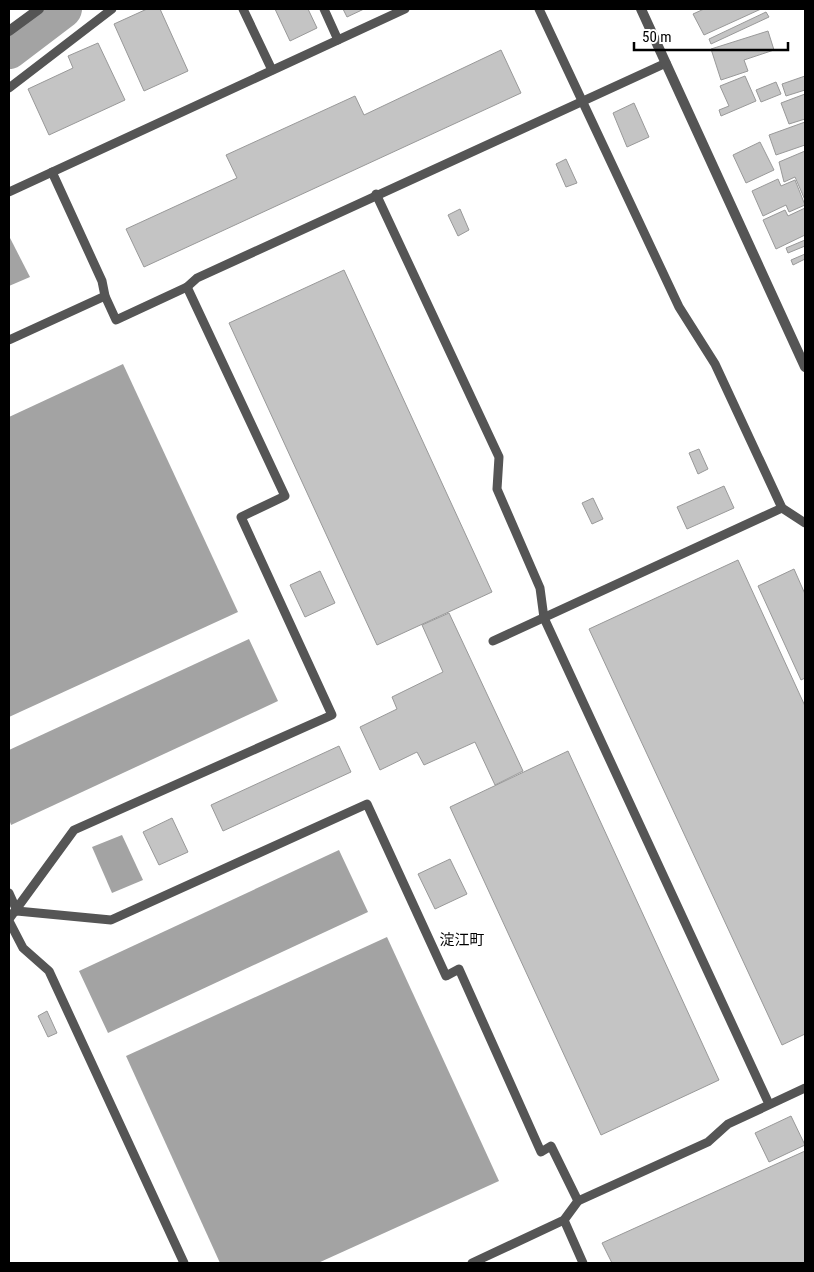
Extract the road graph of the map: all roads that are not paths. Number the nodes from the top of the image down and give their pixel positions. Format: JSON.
{"nodes":[{"id":1,"x":39,"y":9,"type":"edge"},
{"id":2,"x":112,"y":9,"type":"edge"},
{"id":3,"x":243,"y":9,"type":"edge"},
{"id":4,"x":324,"y":9,"type":"edge"},
{"id":5,"x":405,"y":9,"type":"edge"},
{"id":6,"x":539,"y":9,"type":"edge"},
{"id":7,"x":641,"y":9,"type":"edge"},
{"id":8,"x":9,"y":32,"type":"edge"},
{"id":9,"x":338,"y":40,"type":"junction"},
{"id":10,"x":666,"y":63,"type":"junction"},
{"id":11,"x":272,"y":70,"type":"junction"},
{"id":12,"x":9,"y":88,"type":"edge"},
{"id":13,"x":582,"y":101,"type":"junction"},
{"id":14,"x":52,"y":172,"type":"junction"},
{"id":15,"x":9,"y":192,"type":"edge"},
{"id":16,"x":376,"y":194,"type":"junction"},
{"id":17,"x":187,"y":287,"type":"junction"},
{"id":18,"x":105,"y":296,"type":"junction"},
{"id":19,"x":9,"y":340,"type":"edge"},
{"id":20,"x":805,"y":367,"type":"edge"},
{"id":21,"x":782,"y":508,"type":"junction"},
{"id":22,"x":805,"y":523,"type":"edge"},
{"id":23,"x":544,"y":618,"type":"junction"},
{"id":24,"x":493,"y":641,"type":"dead end"},
{"id":25,"x":9,"y":893,"type":"edge"},
{"id":26,"x":17,"y":911,"type":"junction"},
{"id":27,"x":9,"y":920,"type":"edge"},
{"id":28,"x":805,"y":1088,"type":"edge"},
{"id":29,"x":770,"y":1104,"type":"junction"},
{"id":30,"x":578,"y":1201,"type":"junction"},
{"id":31,"x":564,"y":1220,"type":"junction"},
{"id":32,"x":184,"y":1263,"type":"edge"},
{"id":33,"x":472,"y":1263,"type":"edge"},
{"id":34,"x":584,"y":1263,"type":"edge"}],
"edges":[{"from":1,"to":8,"type":"street"},
{"from":2,"to":12,"type":"lane"},
{"from":3,"to":11,"type":"lane"},
{"from":4,"to":9,"type":"lane"},
{"from":5,"to":9,"type":"lane"},
{"from":6,"to":13,"type":"lane"},
{"from":7,"to":10,"type":"street"},
{"from":9,"to":11,"type":"lane"},
{"from":10,"to":13,"type":"lane"},
{"from":10,"to":20,"type":"street"},
{"from":11,"to":14,"type":"lane"},
{"from":13,"to":16,"type":"lane"},
{"from":13,"to":21,"type":"lane"},
{"from":14,"to":15,"type":"lane"},
{"from":14,"to":18,"type":"lane"},
{"from":16,"to":17,"type":"lane"},
{"from":16,"to":23,"type":"lane"},
{"from":17,"to":18,"type":"lane"},
{"from":17,"to":26,"type":"lane"},
{"from":18,"to":19,"type":"lane"},
{"from":21,"to":22,"type":"lane"},
{"from":21,"to":23,"type":"lane"},
{"from":23,"to":24,"type":"lane"},
{"from":23,"to":29,"type":"lane"},
{"from":25,"to":26,"type":"lane"},
{"from":26,"to":27,"type":"lane"},
{"from":26,"to":30,"type":"lane"},
{"from":27,"to":32,"type":"lane"},
{"from":28,"to":29,"type":"lane"},
{"from":29,"to":30,"type":"lane"},
{"from":30,"to":31,"type":"lane"},
{"from":31,"to":33,"type":"lane"},
{"from":31,"to":34,"type":"lane"}]}
